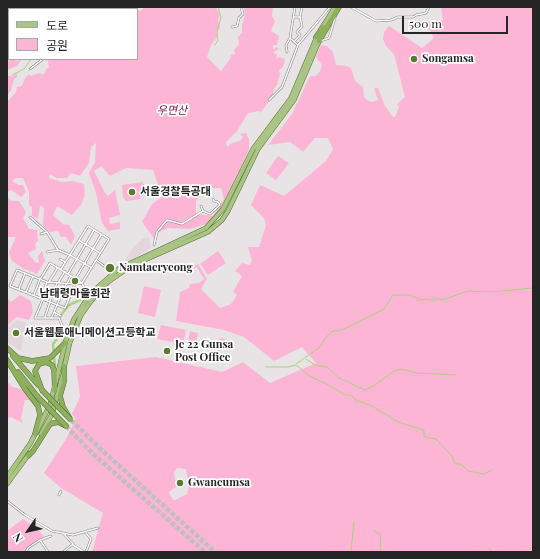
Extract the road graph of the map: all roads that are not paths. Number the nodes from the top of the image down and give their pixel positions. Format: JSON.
{"nodes":[{"id":1,"x":241,"y":7,"type":"edge"},
{"id":2,"x":295,"y":7,"type":"edge"},
{"id":3,"x":302,"y":7,"type":"edge"},
{"id":4,"x":330,"y":7,"type":"edge"},
{"id":5,"x":338,"y":7,"type":"edge"},
{"id":6,"x":351,"y":7,"type":"edge"},
{"id":7,"x":429,"y":7,"type":"edge"},
{"id":8,"x":294,"y":16,"type":"junction"},
{"id":9,"x":300,"y":17,"type":"junction"},
{"id":10,"x":232,"y":27,"type":"dead end"},
{"id":11,"x":290,"y":38,"type":"junction"},
{"id":12,"x":318,"y":39,"type":"junction"},
{"id":13,"x":294,"y":42,"type":"junction"},
{"id":14,"x":298,"y":45,"type":"junction"},
{"id":15,"x":287,"y":52,"type":"dead end"},
{"id":16,"x":42,"y":60,"type":"edge"},
{"id":17,"x":30,"y":69,"type":"dead end"},
{"id":18,"x":269,"y":100,"type":"dead end"},
{"id":19,"x":237,"y":186,"type":"junction"},
{"id":20,"x":213,"y":199,"type":"dead end"},
{"id":21,"x":201,"y":206,"type":"dead end"},
{"id":22,"x":203,"y":211,"type":"junction"},
{"id":23,"x":30,"y":217,"type":"dead end"},
{"id":24,"x":94,"y":230,"type":"junction"},
{"id":25,"x":47,"y":232,"type":"junction"},
{"id":26,"x":41,"y":234,"type":"dead end"},
{"id":27,"x":102,"y":234,"type":"junction"},
{"id":28,"x":79,"y":240,"type":"junction"},
{"id":29,"x":86,"y":244,"type":"junction"},
{"id":30,"x":154,"y":245,"type":"dead end"},
{"id":31,"x":93,"y":249,"type":"junction"},
{"id":32,"x":58,"y":250,"type":"junction"},
{"id":33,"x":47,"y":252,"type":"dead end"},
{"id":34,"x":100,"y":253,"type":"junction"},
{"id":35,"x":155,"y":254,"type":"junction"},
{"id":36,"x":70,"y":255,"type":"junction"},
{"id":37,"x":60,"y":259,"type":"dead end"},
{"id":38,"x":77,"y":259,"type":"junction"},
{"id":39,"x":96,"y":260,"type":"junction"},
{"id":40,"x":65,"y":263,"type":"junction"},
{"id":41,"x":84,"y":263,"type":"junction"},
{"id":42,"x":58,"y":267,"type":"junction"},
{"id":43,"x":92,"y":268,"type":"junction"},
{"id":44,"x":61,"y":269,"type":"junction"},
{"id":45,"x":65,"y":271,"type":"junction"},
{"id":46,"x":25,"y":273,"type":"junction"},
{"id":47,"x":114,"y":273,"type":"junction"},
{"id":48,"x":68,"y":274,"type":"junction"},
{"id":49,"x":71,"y":275,"type":"junction"},
{"id":50,"x":33,"y":276,"type":"junction"},
{"id":51,"x":76,"y":278,"type":"junction"},
{"id":52,"x":40,"y":279,"type":"junction"},
{"id":53,"x":48,"y":282,"type":"junction"},
{"id":54,"x":57,"y":283,"type":"junction"},
{"id":55,"x":82,"y":283,"type":"junction"},
{"id":56,"x":66,"y":284,"type":"junction"},
{"id":57,"x":75,"y":284,"type":"junction"},
{"id":58,"x":18,"y":289,"type":"junction"},
{"id":59,"x":26,"y":292,"type":"junction"},
{"id":60,"x":34,"y":295,"type":"junction"},
{"id":61,"x":42,"y":299,"type":"junction"},
{"id":62,"x":90,"y":299,"type":"junction"},
{"id":63,"x":50,"y":302,"type":"junction"},
{"id":64,"x":57,"y":304,"type":"junction"},
{"id":65,"x":54,"y":312,"type":"junction"},
{"id":66,"x":61,"y":316,"type":"dead end"},
{"id":67,"x":45,"y":318,"type":"junction"},
{"id":68,"x":51,"y":318,"type":"junction"},
{"id":69,"x":67,"y":341,"type":"junction"},
{"id":70,"x":7,"y":348,"type":"edge"},
{"id":71,"x":48,"y":358,"type":"junction"},
{"id":72,"x":7,"y":359,"type":"edge"},
{"id":73,"x":64,"y":366,"type":"junction"},
{"id":74,"x":24,"y":367,"type":"dead end"},
{"id":75,"x":24,"y":385,"type":"dead end"},
{"id":76,"x":42,"y":390,"type":"junction"},
{"id":77,"x":55,"y":391,"type":"junction"},
{"id":78,"x":37,"y":396,"type":"junction"},
{"id":79,"x":35,"y":434,"type":"junction"},
{"id":80,"x":26,"y":456,"type":"junction"},
{"id":81,"x":7,"y":477,"type":"edge"},
{"id":82,"x":7,"y":484,"type":"edge"},
{"id":83,"x":61,"y":491,"type":"dead end"},
{"id":84,"x":59,"y":495,"type":"dead end"},
{"id":85,"x":7,"y":501,"type":"edge"},
{"id":86,"x":98,"y":528,"type":"dead end"},
{"id":87,"x":85,"y":532,"type":"junction"},
{"id":88,"x":63,"y":534,"type":"junction"},
{"id":89,"x":51,"y":536,"type":"dead end"},
{"id":90,"x":40,"y":540,"type":"junction"},
{"id":91,"x":73,"y":544,"type":"junction"},
{"id":92,"x":7,"y":550,"type":"edge"},
{"id":93,"x":9,"y":552,"type":"edge"},
{"id":94,"x":26,"y":552,"type":"edge"},
{"id":95,"x":48,"y":552,"type":"edge"},
{"id":96,"x":63,"y":552,"type":"edge"},
{"id":97,"x":85,"y":552,"type":"edge"}],
"edges":[{"from":1,"to":10,"type":"street"},
{"from":2,"to":8,"type":"street"},
{"from":3,"to":9,"type":"street"},
{"from":4,"to":14,"type":"street"},
{"from":5,"to":12,"type":"highway"},
{"from":5,"to":12,"type":"main road"},
{"from":6,"to":7,"type":"street"},
{"from":8,"to":9,"type":"street"},
{"from":8,"to":11,"type":"street"},
{"from":9,"to":13,"type":"street"},
{"from":11,"to":13,"type":"street"},
{"from":11,"to":15,"type":"street"},
{"from":12,"to":19,"type":"main road"},
{"from":12,"to":19,"type":"main road"},
{"from":13,"to":14,"type":"street"},
{"from":14,"to":18,"type":"street"},
{"from":16,"to":17,"type":"street"},
{"from":19,"to":35,"type":"main road"},
{"from":20,"to":22,"type":"street"},
{"from":21,"to":22,"type":"street"},
{"from":22,"to":30,"type":"street"},
{"from":23,"to":25,"type":"street"},
{"from":24,"to":27,"type":"street"},
{"from":24,"to":28,"type":"street"},
{"from":24,"to":29,"type":"street"},
{"from":25,"to":26,"type":"street"},
{"from":25,"to":32,"type":"street"},
{"from":27,"to":31,"type":"street"},
{"from":27,"to":34,"type":"street"},
{"from":28,"to":29,"type":"street"},
{"from":28,"to":36,"type":"street"},
{"from":29,"to":31,"type":"street"},
{"from":29,"to":38,"type":"street"},
{"from":31,"to":34,"type":"street"},
{"from":31,"to":41,"type":"street"},
{"from":32,"to":33,"type":"street"},
{"from":32,"to":36,"type":"street"},
{"from":34,"to":39,"type":"street"},
{"from":35,"to":47,"type":"main road"},
{"from":35,"to":62,"type":"main road"},
{"from":36,"to":38,"type":"street"},
{"from":36,"to":40,"type":"street"},
{"from":37,"to":40,"type":"street"},
{"from":38,"to":41,"type":"street"},
{"from":38,"to":48,"type":"street"},
{"from":39,"to":43,"type":"street"},
{"from":39,"to":47,"type":"street"},
{"from":40,"to":44,"type":"street"},
{"from":41,"to":43,"type":"street"},
{"from":41,"to":51,"type":"street"},
{"from":42,"to":44,"type":"street"},
{"from":42,"to":52,"type":"street"},
{"from":42,"to":53,"type":"street"},
{"from":43,"to":55,"type":"street"},
{"from":44,"to":45,"type":"street"},
{"from":45,"to":48,"type":"street"},
{"from":45,"to":54,"type":"street"},
{"from":46,"to":50,"type":"street"},
{"from":46,"to":58,"type":"street"},
{"from":46,"to":58,"type":"street"},
{"from":47,"to":62,"type":"main road"},
{"from":48,"to":49,"type":"street"},
{"from":49,"to":51,"type":"street"},
{"from":49,"to":56,"type":"street"},
{"from":50,"to":52,"type":"street"},
{"from":50,"to":59,"type":"street"},
{"from":51,"to":55,"type":"street"},
{"from":52,"to":53,"type":"street"},
{"from":52,"to":60,"type":"street"},
{"from":53,"to":54,"type":"street"},
{"from":53,"to":61,"type":"street"},
{"from":54,"to":56,"type":"street"},
{"from":54,"to":63,"type":"street"},
{"from":55,"to":57,"type":"street"},
{"from":55,"to":62,"type":"street"},
{"from":56,"to":57,"type":"street"},
{"from":56,"to":64,"type":"street"},
{"from":57,"to":64,"type":"street"},
{"from":58,"to":59,"type":"street"},
{"from":59,"to":60,"type":"street"},
{"from":60,"to":61,"type":"street"},
{"from":61,"to":63,"type":"street"},
{"from":61,"to":67,"type":"street"},
{"from":62,"to":69,"type":"main road"},
{"from":63,"to":64,"type":"street"},
{"from":63,"to":67,"type":"street"},
{"from":64,"to":65,"type":"street"},
{"from":65,"to":66,"type":"street"},
{"from":65,"to":68,"type":"street"},
{"from":67,"to":68,"type":"street"},
{"from":68,"to":69,"type":"street"},
{"from":69,"to":71,"type":"highway"},
{"from":69,"to":73,"type":"main road"},
{"from":69,"to":77,"type":"main road"},
{"from":70,"to":71,"type":"highway"},
{"from":70,"to":76,"type":"highway"},
{"from":71,"to":74,"type":"highway"},
{"from":72,"to":78,"type":"highway"},
{"from":72,"to":79,"type":"highway"},
{"from":73,"to":76,"type":"highway","bridge":true},
{"from":73,"to":80,"type":"main road"},
{"from":75,"to":78,"type":"highway"},
{"from":76,"to":77,"type":"highway"},
{"from":77,"to":79,"type":"main road"},
{"from":78,"to":80,"type":"highway","bridge":true},
{"from":79,"to":80,"type":"main road"},
{"from":80,"to":81,"type":"main road"},
{"from":80,"to":82,"type":"main road"},
{"from":83,"to":84,"type":"street"},
{"from":85,"to":88,"type":"street"},
{"from":86,"to":87,"type":"street"},
{"from":87,"to":88,"type":"street"},
{"from":87,"to":97,"type":"street"},
{"from":88,"to":91,"type":"street"},
{"from":89,"to":90,"type":"street"},
{"from":90,"to":94,"type":"street"},
{"from":90,"to":95,"type":"street"},
{"from":91,"to":96,"type":"street"},
{"from":91,"to":97,"type":"street"},
{"from":92,"to":93,"type":"street"}]}
